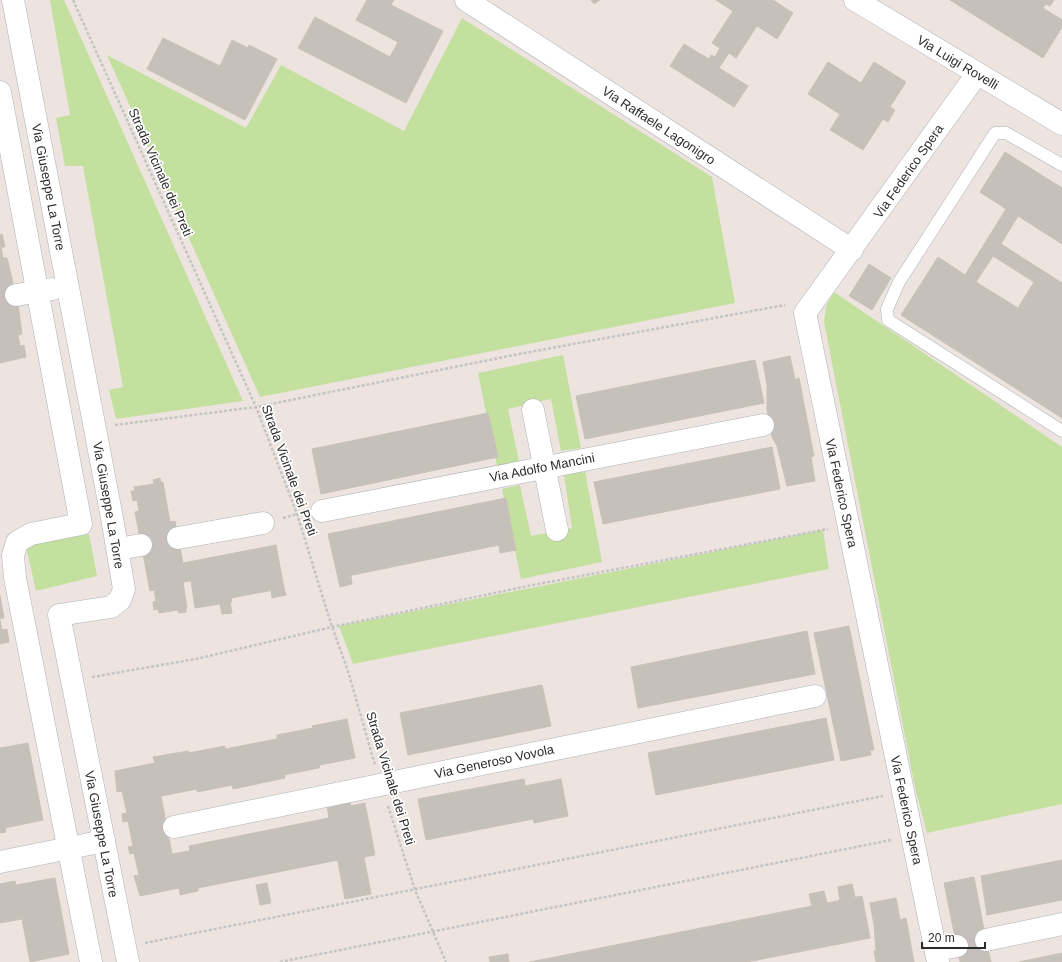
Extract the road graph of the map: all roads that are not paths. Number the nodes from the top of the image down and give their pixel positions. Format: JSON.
{"nodes":[{"id":1,"x":466,"y":0,"type":"edge"},
{"id":2,"x":855,"y":0,"type":"edge"},
{"id":3,"x":10,"y":12,"type":"edge"},
{"id":4,"x":977,"y":74,"type":"junction"},
{"id":5,"x":0,"y":92,"type":"edge"},
{"id":6,"x":1062,"y":124,"type":"edge"},
{"id":7,"x":1059,"y":161,"type":"edge"},
{"id":8,"x":852,"y":250,"type":"junction"},
{"id":9,"x":68,"y":286,"type":"junction"},
{"id":10,"x":38,"y":291,"type":"junction"},
{"id":11,"x":16,"y":295,"type":"tunnel mouth"},
{"id":12,"x":533,"y":410,"type":"dead end"},
{"id":13,"x":763,"y":425,"type":"dead end"},
{"id":14,"x":1062,"y":432,"type":"edge"},
{"id":15,"x":544,"y":466,"type":"junction"},
{"id":16,"x":322,"y":511,"type":"road end"},
{"id":17,"x":112,"y":518,"type":"junction"},
{"id":18,"x":263,"y":523,"type":"road end"},
{"id":19,"x":81,"y":524,"type":"junction"},
{"id":20,"x":557,"y":530,"type":"dead end"},
{"id":21,"x":178,"y":538,"type":"tunnel mouth"},
{"id":22,"x":141,"y":545,"type":"tunnel mouth"},
{"id":23,"x":118,"y":550,"type":"junction"},
{"id":24,"x":8,"y":579,"type":"edge"},
{"id":25,"x":59,"y":615,"type":"junction"},
{"id":26,"x":24,"y":621,"type":"junction"},
{"id":27,"x":815,"y":696,"type":"dead end"},
{"id":28,"x":174,"y":827,"type":"dead end"},
{"id":29,"x":104,"y":841,"type":"junction"},
{"id":30,"x":69,"y":848,"type":"junction"},
{"id":31,"x":0,"y":862,"type":"edge"},
{"id":32,"x":1062,"y":924,"type":"edge"},
{"id":33,"x":986,"y":940,"type":"tunnel mouth"},
{"id":34,"x":944,"y":953,"type":"edge"},
{"id":35,"x":126,"y":955,"type":"edge"},
{"id":36,"x":91,"y":962,"type":"edge"}],
"edges":[{"from":1,"to":8,"type":"street","name":"Via Raffaele Lagonigro"},
{"from":2,"to":4,"type":"street","name":"Via Luigi Rovelli"},
{"from":3,"to":9,"type":"street","name":"Via Giuseppe La Torre"},
{"from":4,"to":6,"type":"street","name":"Via Luigi Rovelli"},
{"from":4,"to":8,"type":"street","name":"Via Federico Spera"},
{"from":5,"to":10,"type":"street"},
{"from":7,"to":14,"type":"lane"},
{"from":8,"to":34,"type":"street","name":"Via Federico Spera"},
{"from":9,"to":10,"type":"street"},
{"from":9,"to":17,"type":"street","name":"Via Giuseppe La Torre"},
{"from":10,"to":11,"type":"street"},
{"from":10,"to":19,"type":"street"},
{"from":12,"to":15,"type":"street"},
{"from":13,"to":15,"type":"street","name":"Via Adolfo Mancini"},
{"from":15,"to":16,"type":"street","name":"Via Adolfo Mancini"},
{"from":15,"to":20,"type":"street"},
{"from":17,"to":19,"type":"street"},
{"from":17,"to":23,"type":"street","name":"Via Giuseppe La Torre"},
{"from":18,"to":21,"type":"street"},
{"from":19,"to":24,"type":"street"},
{"from":22,"to":23,"type":"street"},
{"from":23,"to":25,"type":"street","name":"Via Giuseppe La Torre"},
{"from":24,"to":26,"type":"street"},
{"from":25,"to":26,"type":"street"},
{"from":25,"to":29,"type":"street","name":"Via Giuseppe La Torre"},
{"from":26,"to":30,"type":"street"},
{"from":27,"to":28,"type":"street","name":"Via Generoso Vovola"},
{"from":29,"to":30,"type":"street"},
{"from":29,"to":35,"type":"street","name":"Via Giuseppe La Torre"},
{"from":30,"to":31,"type":"street"},
{"from":30,"to":36,"type":"street"},
{"from":32,"to":33,"type":"street"}]}
